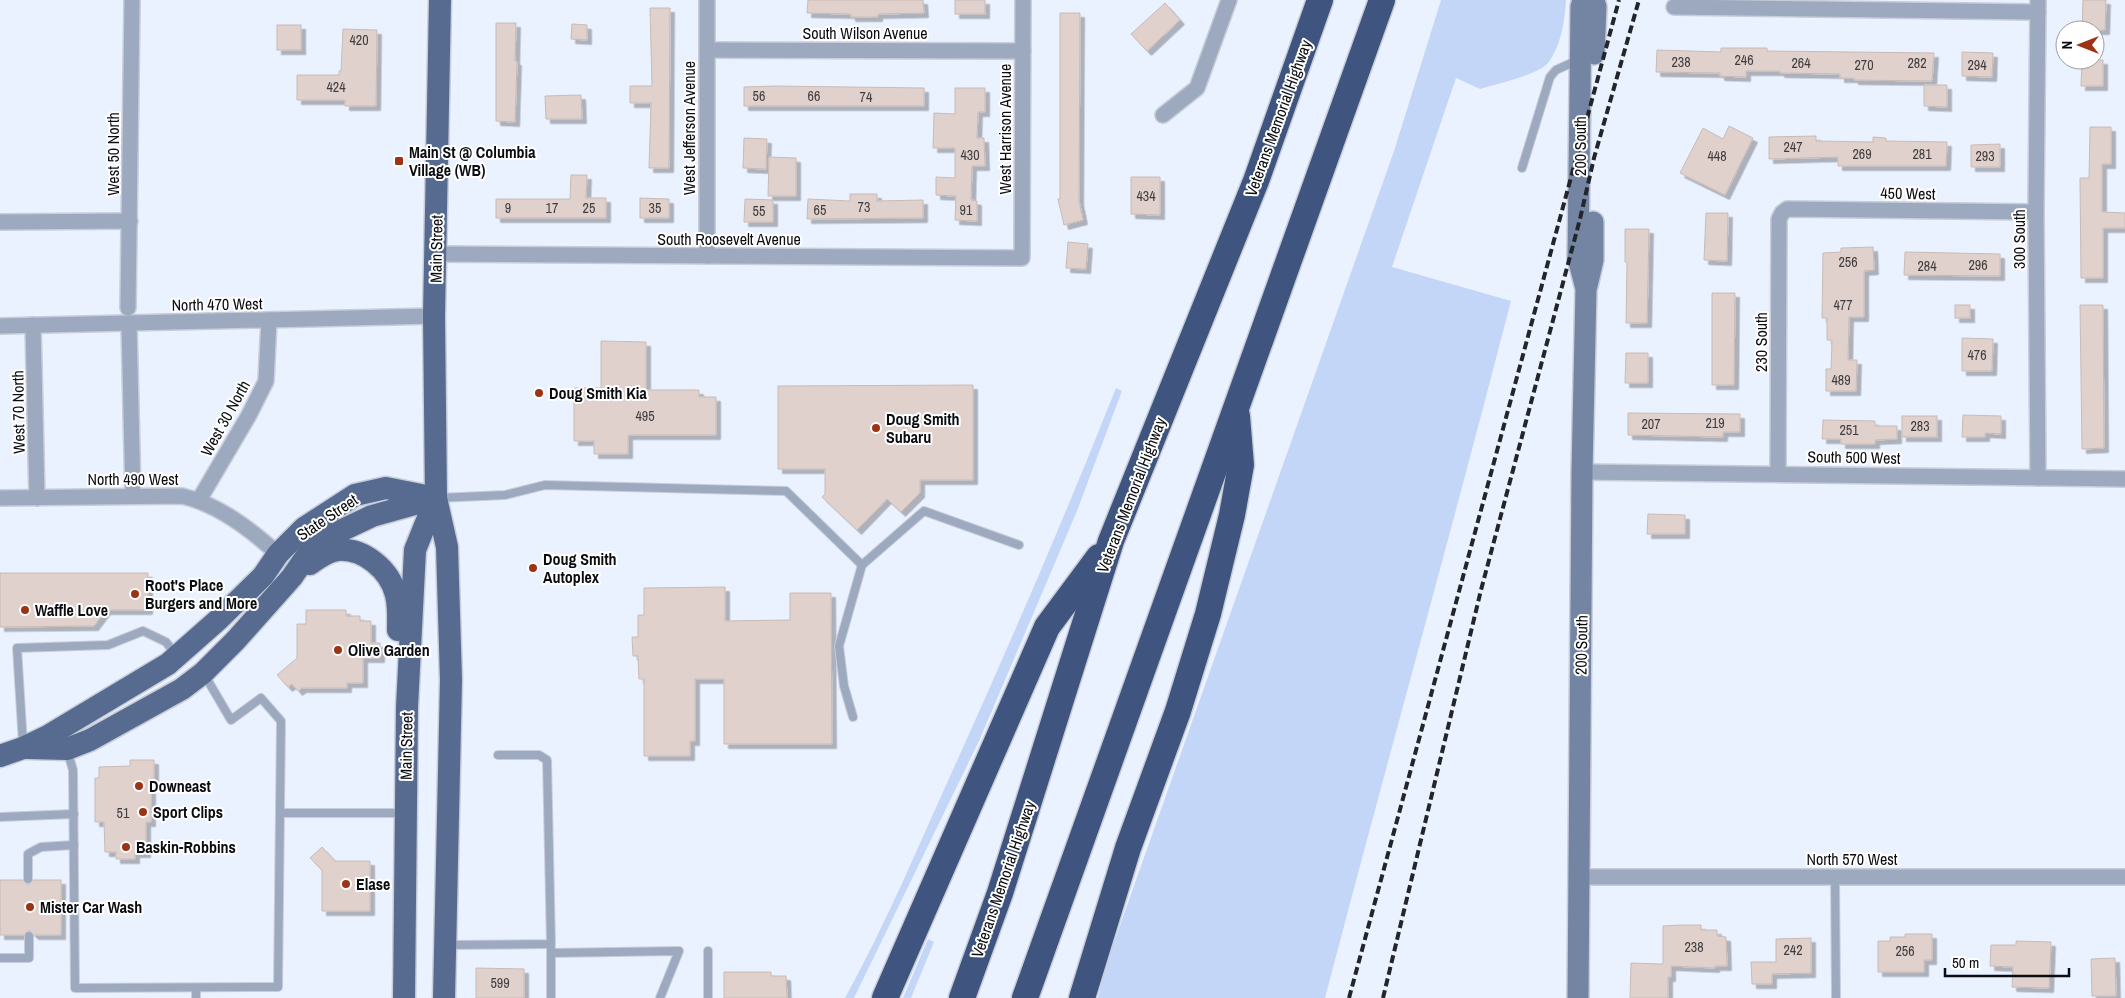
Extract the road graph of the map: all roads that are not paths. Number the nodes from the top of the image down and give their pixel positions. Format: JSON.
{"nodes":[{"id":1,"x":132,"y":0,"type":"edge"},
{"id":2,"x":440,"y":0,"type":"edge"},
{"id":3,"x":707,"y":0,"type":"edge"},
{"id":4,"x":1023,"y":0,"type":"edge"},
{"id":5,"x":1229,"y":0,"type":"edge"},
{"id":6,"x":1320,"y":0,"type":"edge"},
{"id":7,"x":1382,"y":0,"type":"edge"},
{"id":8,"x":1583,"y":0,"type":"edge"},
{"id":9,"x":1594,"y":0,"type":"edge"},
{"id":10,"x":2038,"y":6,"type":"edge"},
{"id":11,"x":1674,"y":7,"type":"dead end"},
{"id":12,"x":707,"y":50,"type":"junction"},
{"id":13,"x":1023,"y":51,"type":"junction"},
{"id":14,"x":1580,"y":59,"type":"junction"},
{"id":15,"x":1163,"y":115,"type":"dead end"},
{"id":16,"x":1522,"y":168,"type":"dead end"},
{"id":17,"x":2036,"y":212,"type":"junction"},
{"id":18,"x":1782,"y":213,"type":"joint"},
{"id":19,"x":130,"y":221,"type":"junction"},
{"id":20,"x":0,"y":222,"type":"edge"},
{"id":21,"x":436,"y":254,"type":"junction"},
{"id":22,"x":707,"y":256,"type":"junction"},
{"id":23,"x":1022,"y":258,"type":"joint"},
{"id":24,"x":1586,"y":290,"type":"junction"},
{"id":25,"x":128,"y":316,"type":"junction"},
{"id":26,"x":434,"y":316,"type":"junction"},
{"id":27,"x":269,"y":320,"type":"junction"},
{"id":28,"x":33,"y":325,"type":"junction"},
{"id":29,"x":0,"y":326,"type":"edge"},
{"id":30,"x":1236,"y":407,"type":"junction"},
{"id":31,"x":1582,"y":472,"type":"junction"},
{"id":32,"x":1778,"y":473,"type":"junction"},
{"id":33,"x":2038,"y":478,"type":"junction"},
{"id":34,"x":2125,"y":479,"type":"edge"},
{"id":35,"x":133,"y":496,"type":"junction"},
{"id":36,"x":0,"y":498,"type":"edge"},
{"id":37,"x":37,"y":498,"type":"junction"},
{"id":38,"x":436,"y":498,"type":"junction"},
{"id":39,"x":199,"y":500,"type":"junction"},
{"id":40,"x":1111,"y":541,"type":"junction"},
{"id":41,"x":1019,"y":544,"type":"dead end"},
{"id":42,"x":278,"y":554,"type":"junction"},
{"id":43,"x":862,"y":565,"type":"junction"},
{"id":44,"x":292,"y":577,"type":"junction"},
{"id":45,"x":178,"y":656,"type":"junction"},
{"id":46,"x":203,"y":673,"type":"junction"},
{"id":47,"x":407,"y":707,"type":"junction"},
{"id":48,"x":853,"y":717,"type":"dead end"},
{"id":49,"x":63,"y":739,"type":"junction"},
{"id":50,"x":24,"y":748,"type":"junction"},
{"id":51,"x":498,"y":755,"type":"dead end"},
{"id":52,"x":0,"y":756,"type":"edge"},
{"id":53,"x":280,"y":813,"type":"junction"},
{"id":54,"x":74,"y":814,"type":"junction"},
{"id":55,"x":405,"y":814,"type":"junction"},
{"id":56,"x":0,"y":817,"type":"edge"},
{"id":57,"x":74,"y":845,"type":"junction"},
{"id":58,"x":1579,"y":877,"type":"junction"},
{"id":59,"x":1835,"y":877,"type":"junction"},
{"id":60,"x":2125,"y":877,"type":"edge"},
{"id":61,"x":28,"y":879,"type":"dead end"},
{"id":62,"x":29,"y":936,"type":"dead end"},
{"id":63,"x":551,"y":944,"type":"junction"},
{"id":64,"x":444,"y":945,"type":"junction"},
{"id":65,"x":708,"y":950,"type":"dead end"},
{"id":66,"x":551,"y":953,"type":"junction"},
{"id":67,"x":0,"y":958,"type":"edge"},
{"id":68,"x":196,"y":988,"type":"junction"},
{"id":69,"x":196,"y":998,"type":"edge"},
{"id":70,"x":404,"y":998,"type":"edge"},
{"id":71,"x":444,"y":998,"type":"edge"},
{"id":72,"x":551,"y":998,"type":"edge"},
{"id":73,"x":660,"y":998,"type":"edge"},
{"id":74,"x":708,"y":998,"type":"edge"},
{"id":75,"x":885,"y":998,"type":"edge"},
{"id":76,"x":962,"y":998,"type":"edge"},
{"id":77,"x":1025,"y":998,"type":"edge"},
{"id":78,"x":1082,"y":998,"type":"edge"},
{"id":79,"x":1578,"y":998,"type":"edge"},
{"id":80,"x":1836,"y":998,"type":"edge"}],
"edges":[{"from":1,"to":19,"type":"street","name":"West 50 North"},
{"from":2,"to":21,"type":"main road","name":"Main Street"},
{"from":3,"to":12,"type":"street","name":"West Jefferson Avenue"},
{"from":4,"to":13,"type":"street","name":"West Harrison Avenue"},
{"from":5,"to":15,"type":"street"},
{"from":6,"to":40,"type":"highway","name":"Veterans Memorial Highway"},
{"from":7,"to":30,"type":"highway"},
{"from":8,"to":14,"type":"street","name":"200 South"},
{"from":9,"to":24,"type":"street","name":"200 South"},
{"from":10,"to":11,"type":"street"},
{"from":10,"to":17,"type":"street","name":"300 South"},
{"from":12,"to":13,"type":"street","name":"South Wilson Avenue"},
{"from":12,"to":22,"type":"street","name":"West Jefferson Avenue"},
{"from":13,"to":23,"type":"street","name":"West Harrison Avenue"},
{"from":14,"to":16,"type":"lane"},
{"from":14,"to":24,"type":"street","name":"200 South"},
{"from":17,"to":18,"type":"street","name":"450 West"},
{"from":17,"to":33,"type":"street","name":"300 South"},
{"from":18,"to":32,"type":"street","name":"230 South"},
{"from":19,"to":20,"type":"street"},
{"from":19,"to":25,"type":"street","name":"West 50 North"},
{"from":21,"to":22,"type":"street","name":"South Roosevelt Avenue"},
{"from":21,"to":26,"type":"main road","name":"Main Street"},
{"from":22,"to":23,"type":"street","name":"South Roosevelt Avenue"},
{"from":24,"to":31,"type":"street","name":"200 South"},
{"from":25,"to":27,"type":"street","name":"North 470 West"},
{"from":25,"to":28,"type":"street","name":"North 470 West"},
{"from":25,"to":35,"type":"street","name":"West 50 North"},
{"from":26,"to":27,"type":"street","name":"North 470 West"},
{"from":26,"to":38,"type":"main road","name":"Main Street"},
{"from":27,"to":39,"type":"street","name":"West 30 North"},
{"from":28,"to":29,"type":"street","name":"North 470 West"},
{"from":28,"to":37,"type":"street","name":"West 70 North"},
{"from":30,"to":77,"type":"highway"},
{"from":30,"to":78,"type":"highway"},
{"from":31,"to":32,"type":"street","name":"South 500 West"},
{"from":31,"to":58,"type":"street","name":"200 South"},
{"from":32,"to":33,"type":"street","name":"South 500 West"},
{"from":33,"to":34,"type":"street","name":"South 500 West"},
{"from":35,"to":37,"type":"street","name":"North 490 West"},
{"from":35,"to":39,"type":"street","name":"North 490 West"},
{"from":36,"to":37,"type":"street","name":"North 490 West"},
{"from":38,"to":42,"type":"main road","name":"State Street"},
{"from":38,"to":43,"type":"lane"},
{"from":38,"to":44,"type":"main road","name":"State Street"},
{"from":38,"to":47,"type":"main road","name":"Main Street"},
{"from":38,"to":64,"type":"main road","name":"Main Street"},
{"from":39,"to":42,"type":"street","name":"North 490 West"},
{"from":40,"to":75,"type":"highway"},
{"from":40,"to":76,"type":"highway","name":"Veterans Memorial Highway"},
{"from":41,"to":43,"type":"lane"},
{"from":42,"to":45,"type":"main road","name":"State Street"},
{"from":43,"to":48,"type":"lane"},
{"from":44,"to":46,"type":"main road","name":"State Street"},
{"from":44,"to":47,"type":"main road","name":"State Street"},
{"from":45,"to":49,"type":"main road","name":"State Street"},
{"from":45,"to":50,"type":"lane"},
{"from":46,"to":49,"type":"main road","name":"State Street"},
{"from":46,"to":53,"type":"lane"},
{"from":47,"to":55,"type":"main road","name":"Main Street"},
{"from":49,"to":50,"type":"main road","name":"State Street"},
{"from":49,"to":54,"type":"lane"},
{"from":50,"to":52,"type":"main road","name":"State Street"},
{"from":51,"to":63,"type":"lane"},
{"from":53,"to":55,"type":"lane"},
{"from":53,"to":68,"type":"lane"},
{"from":54,"to":56,"type":"lane"},
{"from":54,"to":57,"type":"lane"},
{"from":55,"to":70,"type":"main road","name":"Main Street"},
{"from":57,"to":61,"type":"lane"},
{"from":57,"to":68,"type":"lane"},
{"from":58,"to":59,"type":"street","name":"North 570 West"},
{"from":58,"to":79,"type":"street","name":"200 South"},
{"from":59,"to":60,"type":"street","name":"North 570 West"},
{"from":59,"to":80,"type":"lane"},
{"from":62,"to":67,"type":"lane"},
{"from":63,"to":64,"type":"lane"},
{"from":63,"to":66,"type":"lane"},
{"from":64,"to":71,"type":"main road","name":"Main Street"},
{"from":65,"to":74,"type":"lane"},
{"from":66,"to":72,"type":"lane"},
{"from":66,"to":73,"type":"lane"},
{"from":68,"to":69,"type":"lane"}]}
